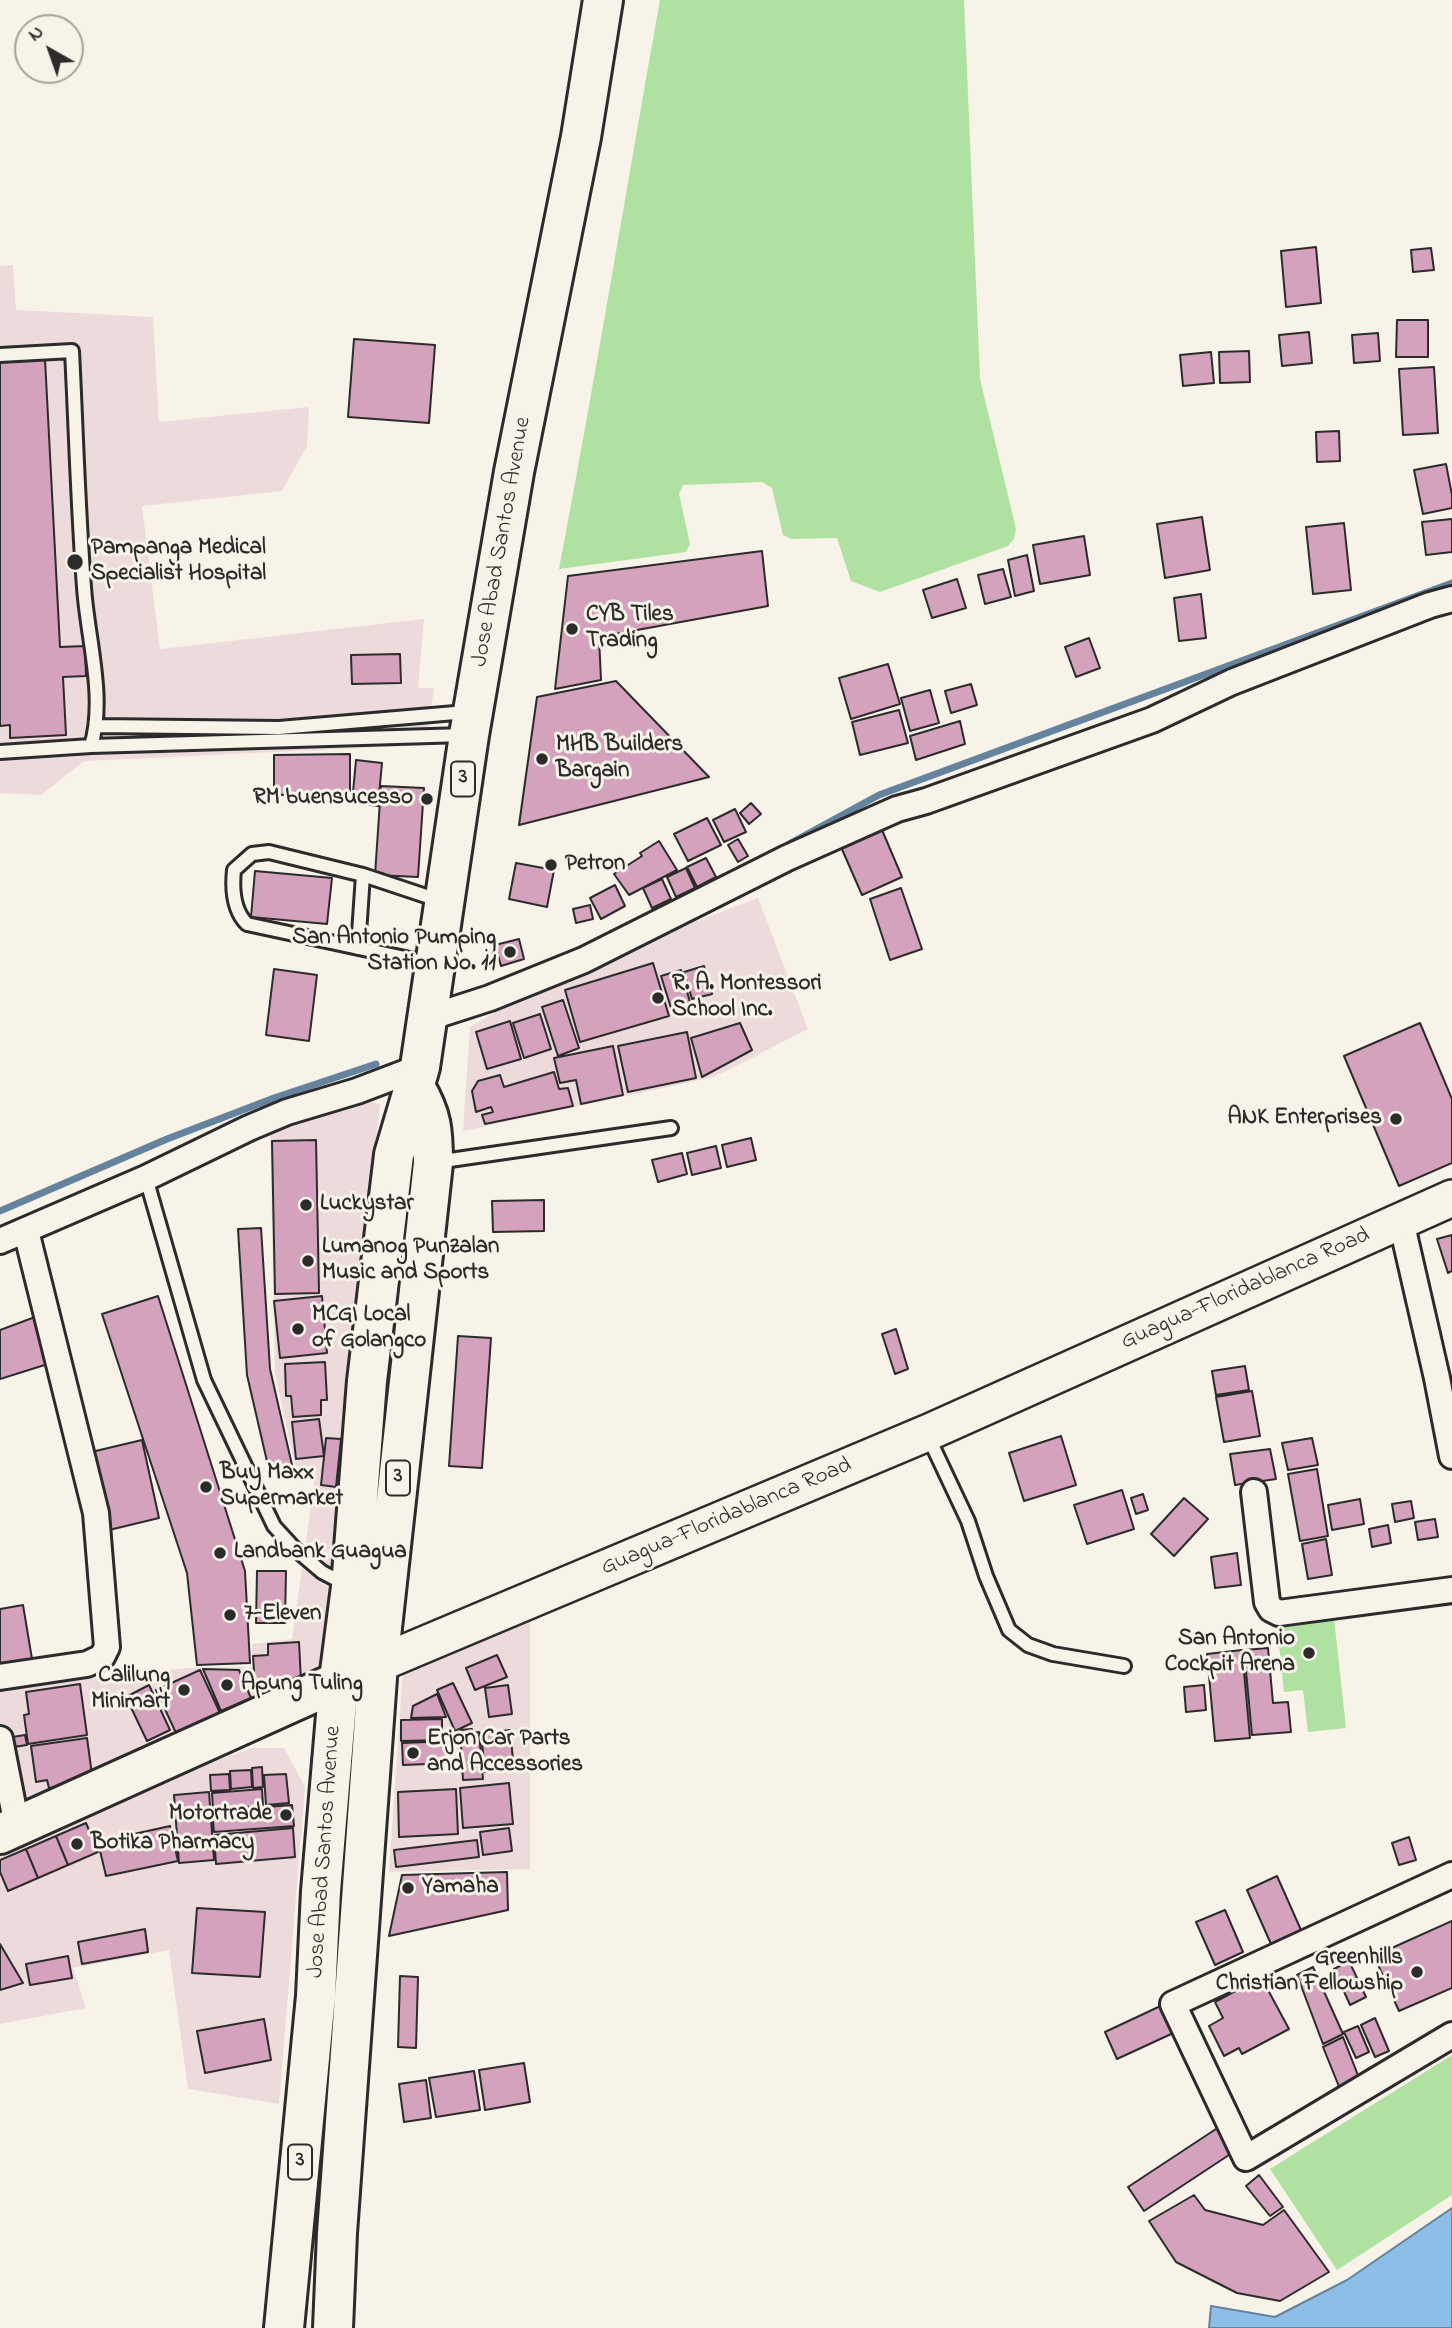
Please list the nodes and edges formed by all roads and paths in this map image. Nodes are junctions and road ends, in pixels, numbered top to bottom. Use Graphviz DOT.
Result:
graph roads {
  1 [pos="603,0"];
  2 [pos="0,355"];
  3 [pos="1452,599"];
  4 [pos="472,723"];
  5 [pos="97,726"];
  6 [pos="91,746"];
  7 [pos="0,752"];
  8 [pos="362,875"];
  9 [pos="445,902"];
  10 [pos="358,948"];
  11 [pos="435,965"];
  12 [pos="428,1017"];
  13 [pos="418,1077"];
  14 [pos="671,1128"];
  15 [pos="433,1163"];
  16 [pos="146,1178"];
  17 [pos="1452,1198"];
  18 [pos="1401,1221"];
  19 [pos="26,1231"];
  20 [pos="0,1241"];
  21 [pos="927,1433"];
  22 [pos="1452,1456"];
  23 [pos="1254,1492"];
  24 [pos="351,1587"];
  25 [pos="1452,1590"];
  26 [pos="378,1664"];
  27 [pos="1124,1666"];
  28 [pos="0,1677"];
  29 [pos="340,1681"];
  30 [pos="0,1739"];
  31 [pos="8,1830"];
  32 [pos="1452,1875"];
  33 [pos="1452,2035"];
  34 [pos="284,2328"];
  35 [pos="333,2328"];
  1 -- 4 [label="main road, Jose Abad Santos Avenue / 3"];
  2 -- 5 [label="lane"];
  3 -- 12 [label="street"];
  4 -- 5 [label="lane"];
  4 -- 6 [label="lane"];
  4 -- 9 [label="main road, Jose Abad Santos Avenue / 3"];
  5 -- 6 [label="lane"];
  6 -- 7 [label="lane"];
  8 -- 9 [label="lane"];
  8 -- 10 [label="lane"];
  8 -- 10 [label="lane"];
  9 -- 11 [label="main road, Jose Abad Santos Avenue / 3"];
  10 -- 11 [label="lane"];
  11 -- 12 [label="main road, Jose Abad Santos Avenue / 3"];
  12 -- 13 [label="main road, Jose Abad Santos Avenue / 3"];
  13 -- 15 [label="main road, Jose Abad Santos Avenue / 3"];
  13 -- 16 [label="street"];
  13 -- 24 [label="main road, Jose Abad Santos Avenue / 3"];
  14 -- 15 [label="lane"];
  15 -- 26 [label="main road, Jose Abad Santos Avenue / 3"];
  16 -- 19 [label="street"];
  16 -- 24 [label="lane"];
  17 -- 18 [label="main road, Guagua-Floridablanca Road"];
  18 -- 21 [label="main road, Guagua-Floridablanca Road"];
  18 -- 22 [label="street"];
  19 -- 20 [label="street"];
  19 -- 28 [label="street"];
  21 -- 26 [label="main road, Guagua-Floridablanca Road"];
  21 -- 27 [label="lane"];
  23 -- 25 [label="street"];
  24 -- 29 [label="main road, Jose Abad Santos Avenue / 3"];
  26 -- 29 [label="main road, Guagua-Floridablanca Road"];
  26 -- 35 [label="main road, Jose Abad Santos Avenue / 3"];
  29 -- 31 [label="main road, Guagua-Floridablanca Road"];
  29 -- 34 [label="main road, Jose Abad Santos Avenue / 3"];
  30 -- 31 [label="street"];
  32 -- 33 [label="street"];
}
